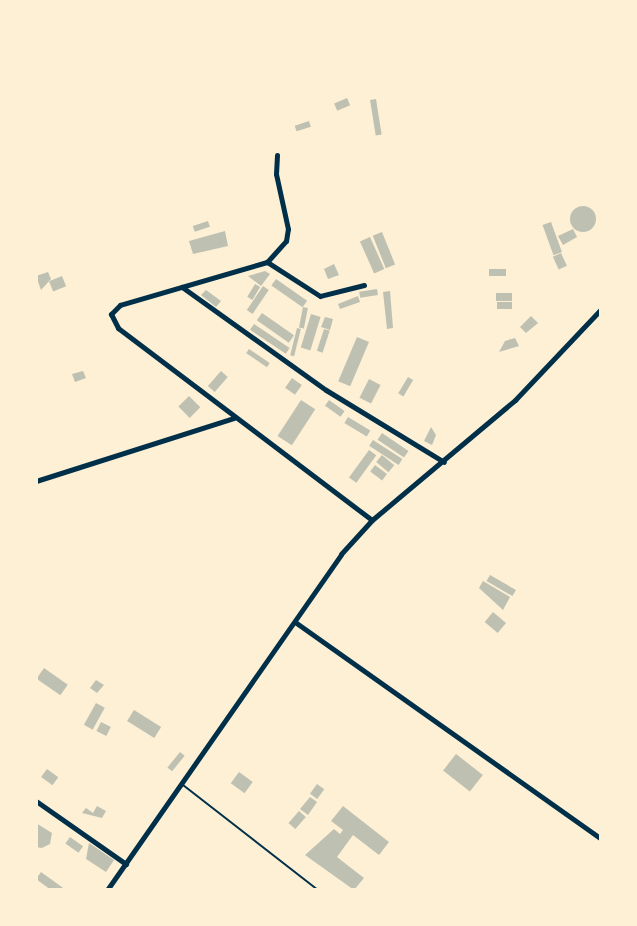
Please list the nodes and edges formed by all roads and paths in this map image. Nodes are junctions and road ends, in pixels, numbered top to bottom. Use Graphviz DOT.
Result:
graph roads {
  1 [pos="277,155"];
  2 [pos="267,262"];
  3 [pos="364,285"];
  4 [pos="182,286"];
  5 [pos="601,309"];
  6 [pos="234,418"];
  7 [pos="444,462"];
  8 [pos="36,481"];
  9 [pos="372,520"];
  10 [pos="295,622"];
  11 [pos="183,785"];
  12 [pos="36,801"];
  13 [pos="601,839"];
  14 [pos="126,864"];
  15 [pos="107,890"];
  16 [pos="318,890"];
  1 -- 2 [label="street"];
  2 -- 3 [label="street"];
  2 -- 4 [label="street"];
  4 -- 6 [label="street"];
  4 -- 7 [label="street"];
  5 -- 7 [label="street"];
  6 -- 8 [label="street"];
  6 -- 9 [label="street"];
  7 -- 9 [label="street"];
  9 -- 10 [label="street"];
  10 -- 11 [label="street"];
  10 -- 13 [label="street"];
  11 -- 14 [label="street"];
  11 -- 16 [label="lane"];
  12 -- 14 [label="street"];
  14 -- 15 [label="street"];
}
